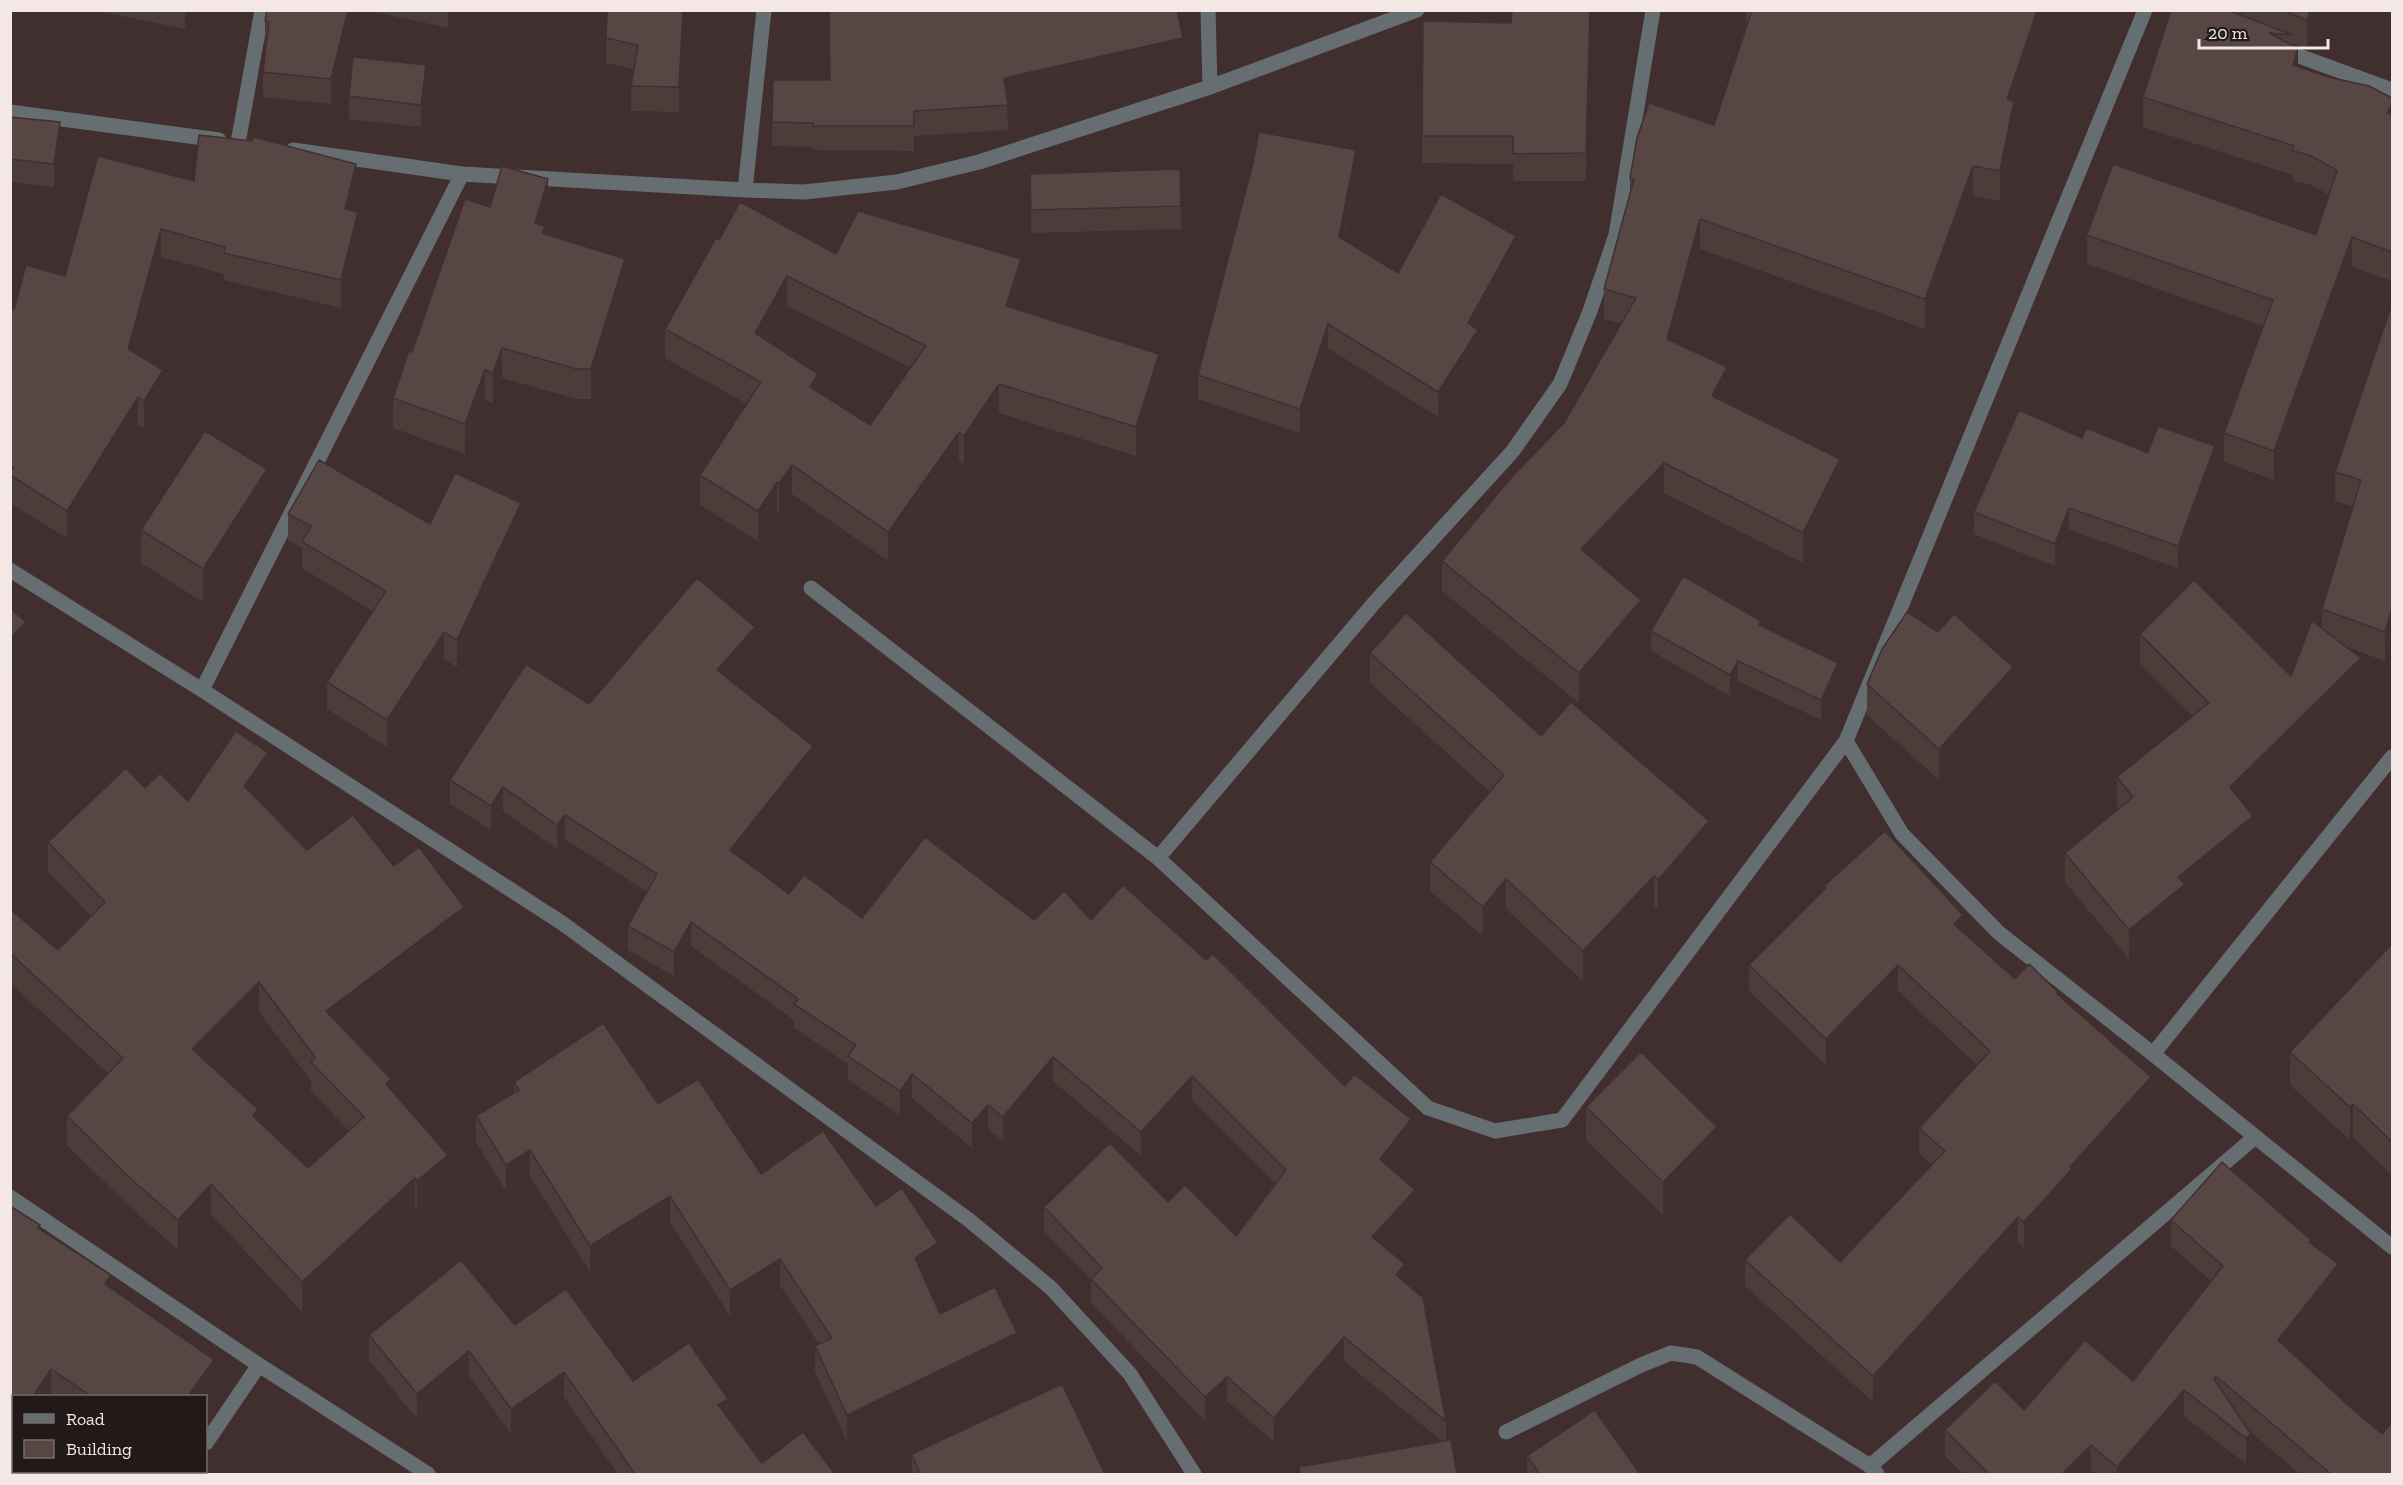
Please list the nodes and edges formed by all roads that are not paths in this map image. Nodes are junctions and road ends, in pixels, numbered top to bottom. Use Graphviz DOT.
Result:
graph roads {
  1 [pos="262,10"];
  2 [pos="764,10"];
  3 [pos="1209,10"];
  4 [pos="1417,10"];
  5 [pos="1653,10"];
  6 [pos="2145,10"];
  7 [pos="2271,46"];
  8 [pos="1210,87"];
  9 [pos="2392,90"];
  10 [pos="10,112"];
  11 [pos="274,148"];
  12 [pos="462,174"];
  13 [pos="745,190"];
  14 [pos="10,570"];
  15 [pos="811,588"];
  16 [pos="202,690"];
  17 [pos="1846,741"];
  18 [pos="2392,757"];
  19 [pos="1158,858"];
  20 [pos="2153,1054"];
  21 [pos="2255,1137"];
  22 [pos="10,1197"];
  23 [pos="2392,1247"];
  24 [pos="259,1365"];
  25 [pos="1506,1432"];
  26 [pos="207,1442"];
  27 [pos="1874,1470"];
  28 [pos="428,1474"];
  29 [pos="1194,1474"];
  1 -- 10 [label="street"];
  2 -- 13 [label="street"];
  3 -- 8 [label="street"];
  4 -- 8 [label="street"];
  5 -- 19 [label="street"];
  6 -- 17 [label="street"];
  7 -- 9 [label="street"];
  8 -- 13 [label="street"];
  11 -- 12 [label="street"];
  12 -- 13 [label="street"];
  12 -- 16 [label="street"];
  14 -- 16 [label="street"];
  15 -- 19 [label="street"];
  16 -- 29 [label="street"];
  17 -- 19 [label="street"];
  17 -- 20 [label="street"];
  18 -- 20 [label="street"];
  20 -- 21 [label="street"];
  21 -- 23 [label="street"];
  21 -- 27 [label="street"];
  22 -- 24 [label="street"];
  24 -- 26 [label="street"];
  24 -- 28 [label="street"];
  25 -- 27 [label="street"];
}
